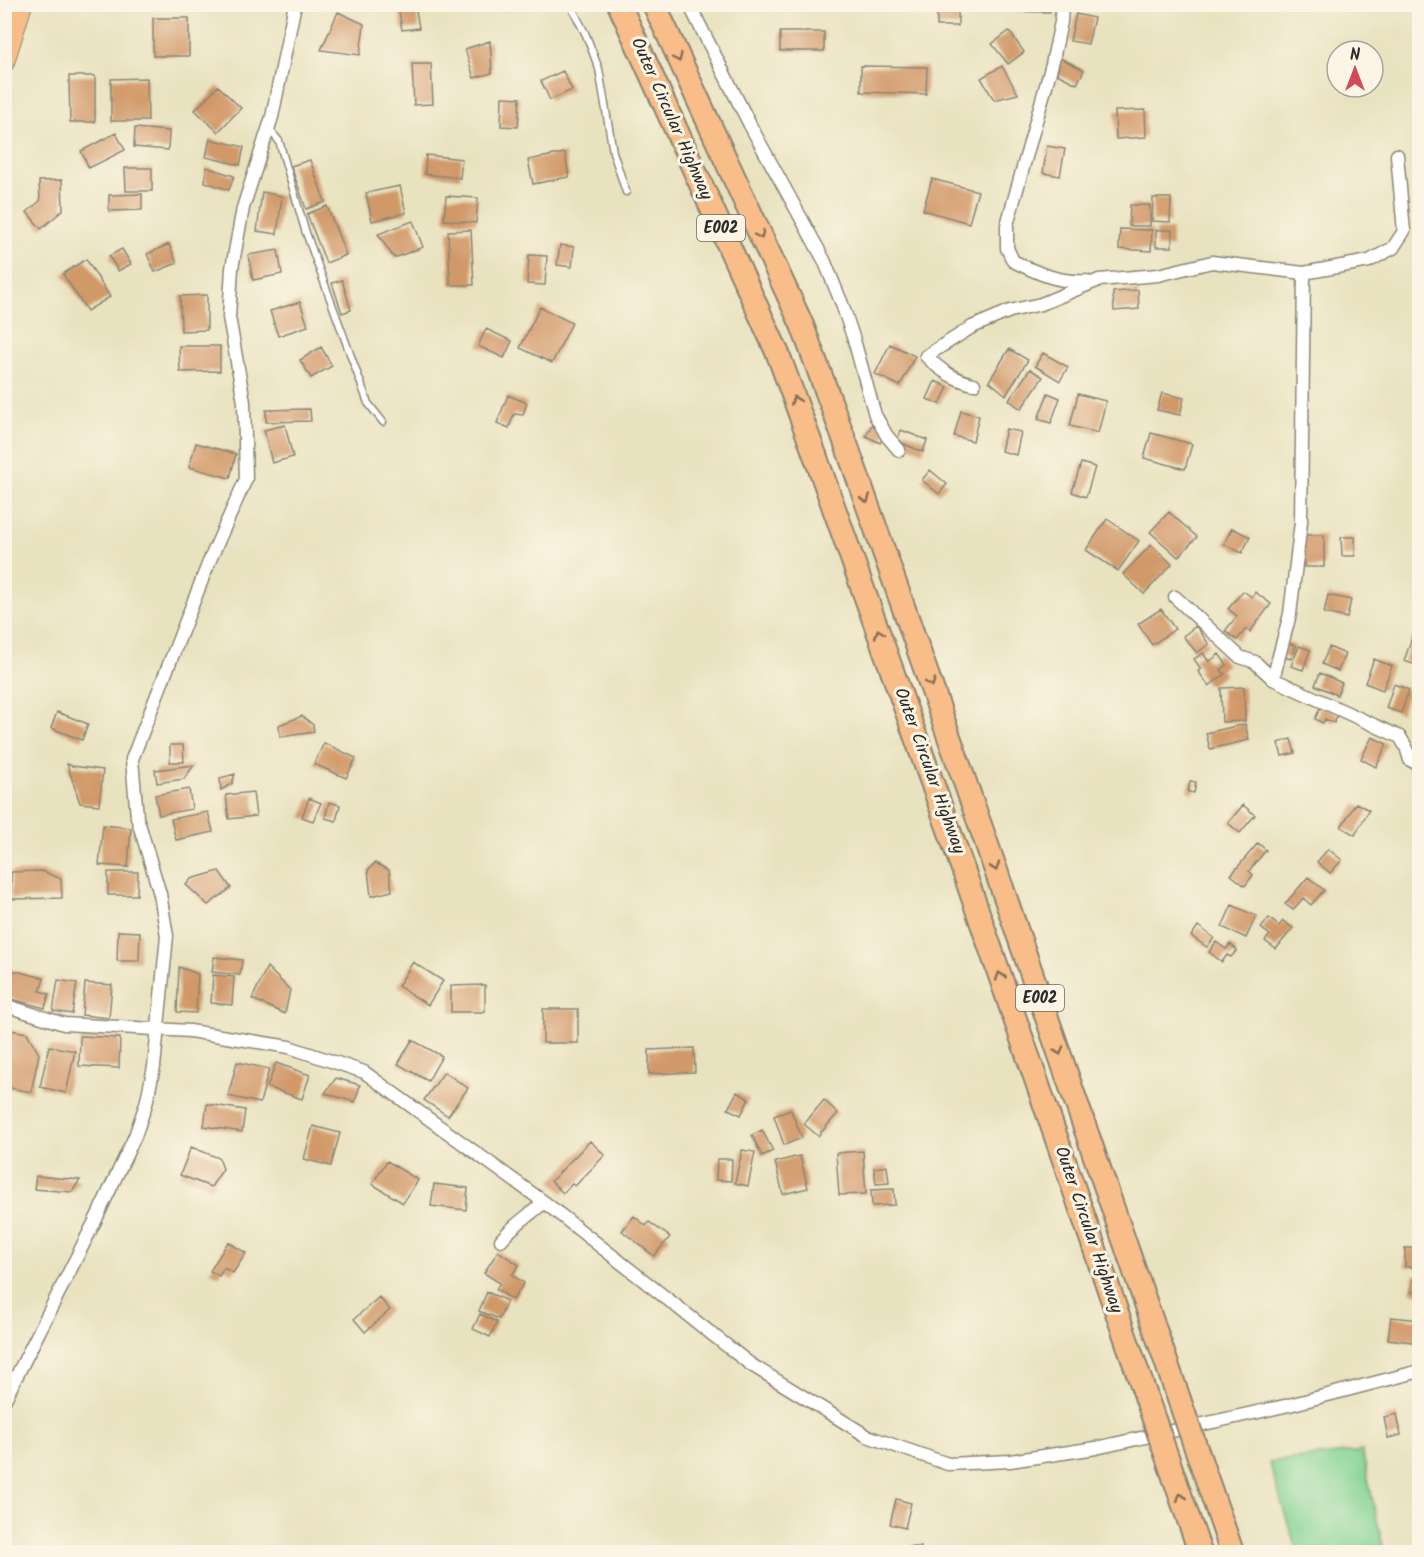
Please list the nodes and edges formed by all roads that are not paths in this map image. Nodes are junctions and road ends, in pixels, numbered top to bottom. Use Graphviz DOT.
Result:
graph roads {
  1 [pos="22,4"];
  2 [pos="296,4"];
  3 [pos="570,4"];
  4 [pos="619,4"];
  5 [pos="654,4"];
  6 [pos="689,4"];
  7 [pos="1062,4"];
  8 [pos="4,62"];
  9 [pos="268,129"];
  10 [pos="1397,155"];
  11 [pos="626,192"];
  12 [pos="1304,273"];
  13 [pos="1099,280"];
  14 [pos="974,384"];
  15 [pos="383,422"];
  16 [pos="899,450"];
  17 [pos="1175,597"];
  18 [pos="1273,679"];
  19 [pos="1419,765"];
  20 [pos="4,1005"];
  21 [pos="158,1031"];
  22 [pos="544,1202"];
  23 [pos="501,1240"];
  24 [pos="1419,1371"];
  25 [pos="4,1401"];
  26 [pos="1200,1552"];
  27 [pos="1232,1552"];
  1 -- 8 [label="main road"];
  2 -- 9 [label="street"];
  3 -- 11 [label="lane"];
  26 -- 4 [label="highway, Outer Circular Highway / E002, one-way, bridge"];
  5 -- 27 [label="highway, Outer Circular Highway / E002, one-way, bridge"];
  6 -- 16 [label="street"];
  7 -- 13 [label="street"];
  9 -- 15 [label="lane"];
  9 -- 21 [label="street"];
  10 -- 12 [label="street"];
  12 -- 13 [label="street"];
  12 -- 18 [label="street"];
  13 -- 14 [label="street"];
  17 -- 18 [label="street"];
  18 -- 19 [label="street"];
  20 -- 21 [label="street"];
  21 -- 22 [label="street"];
  21 -- 25 [label="street"];
  22 -- 23 [label="street"];
  22 -- 24 [label="street"];
}
